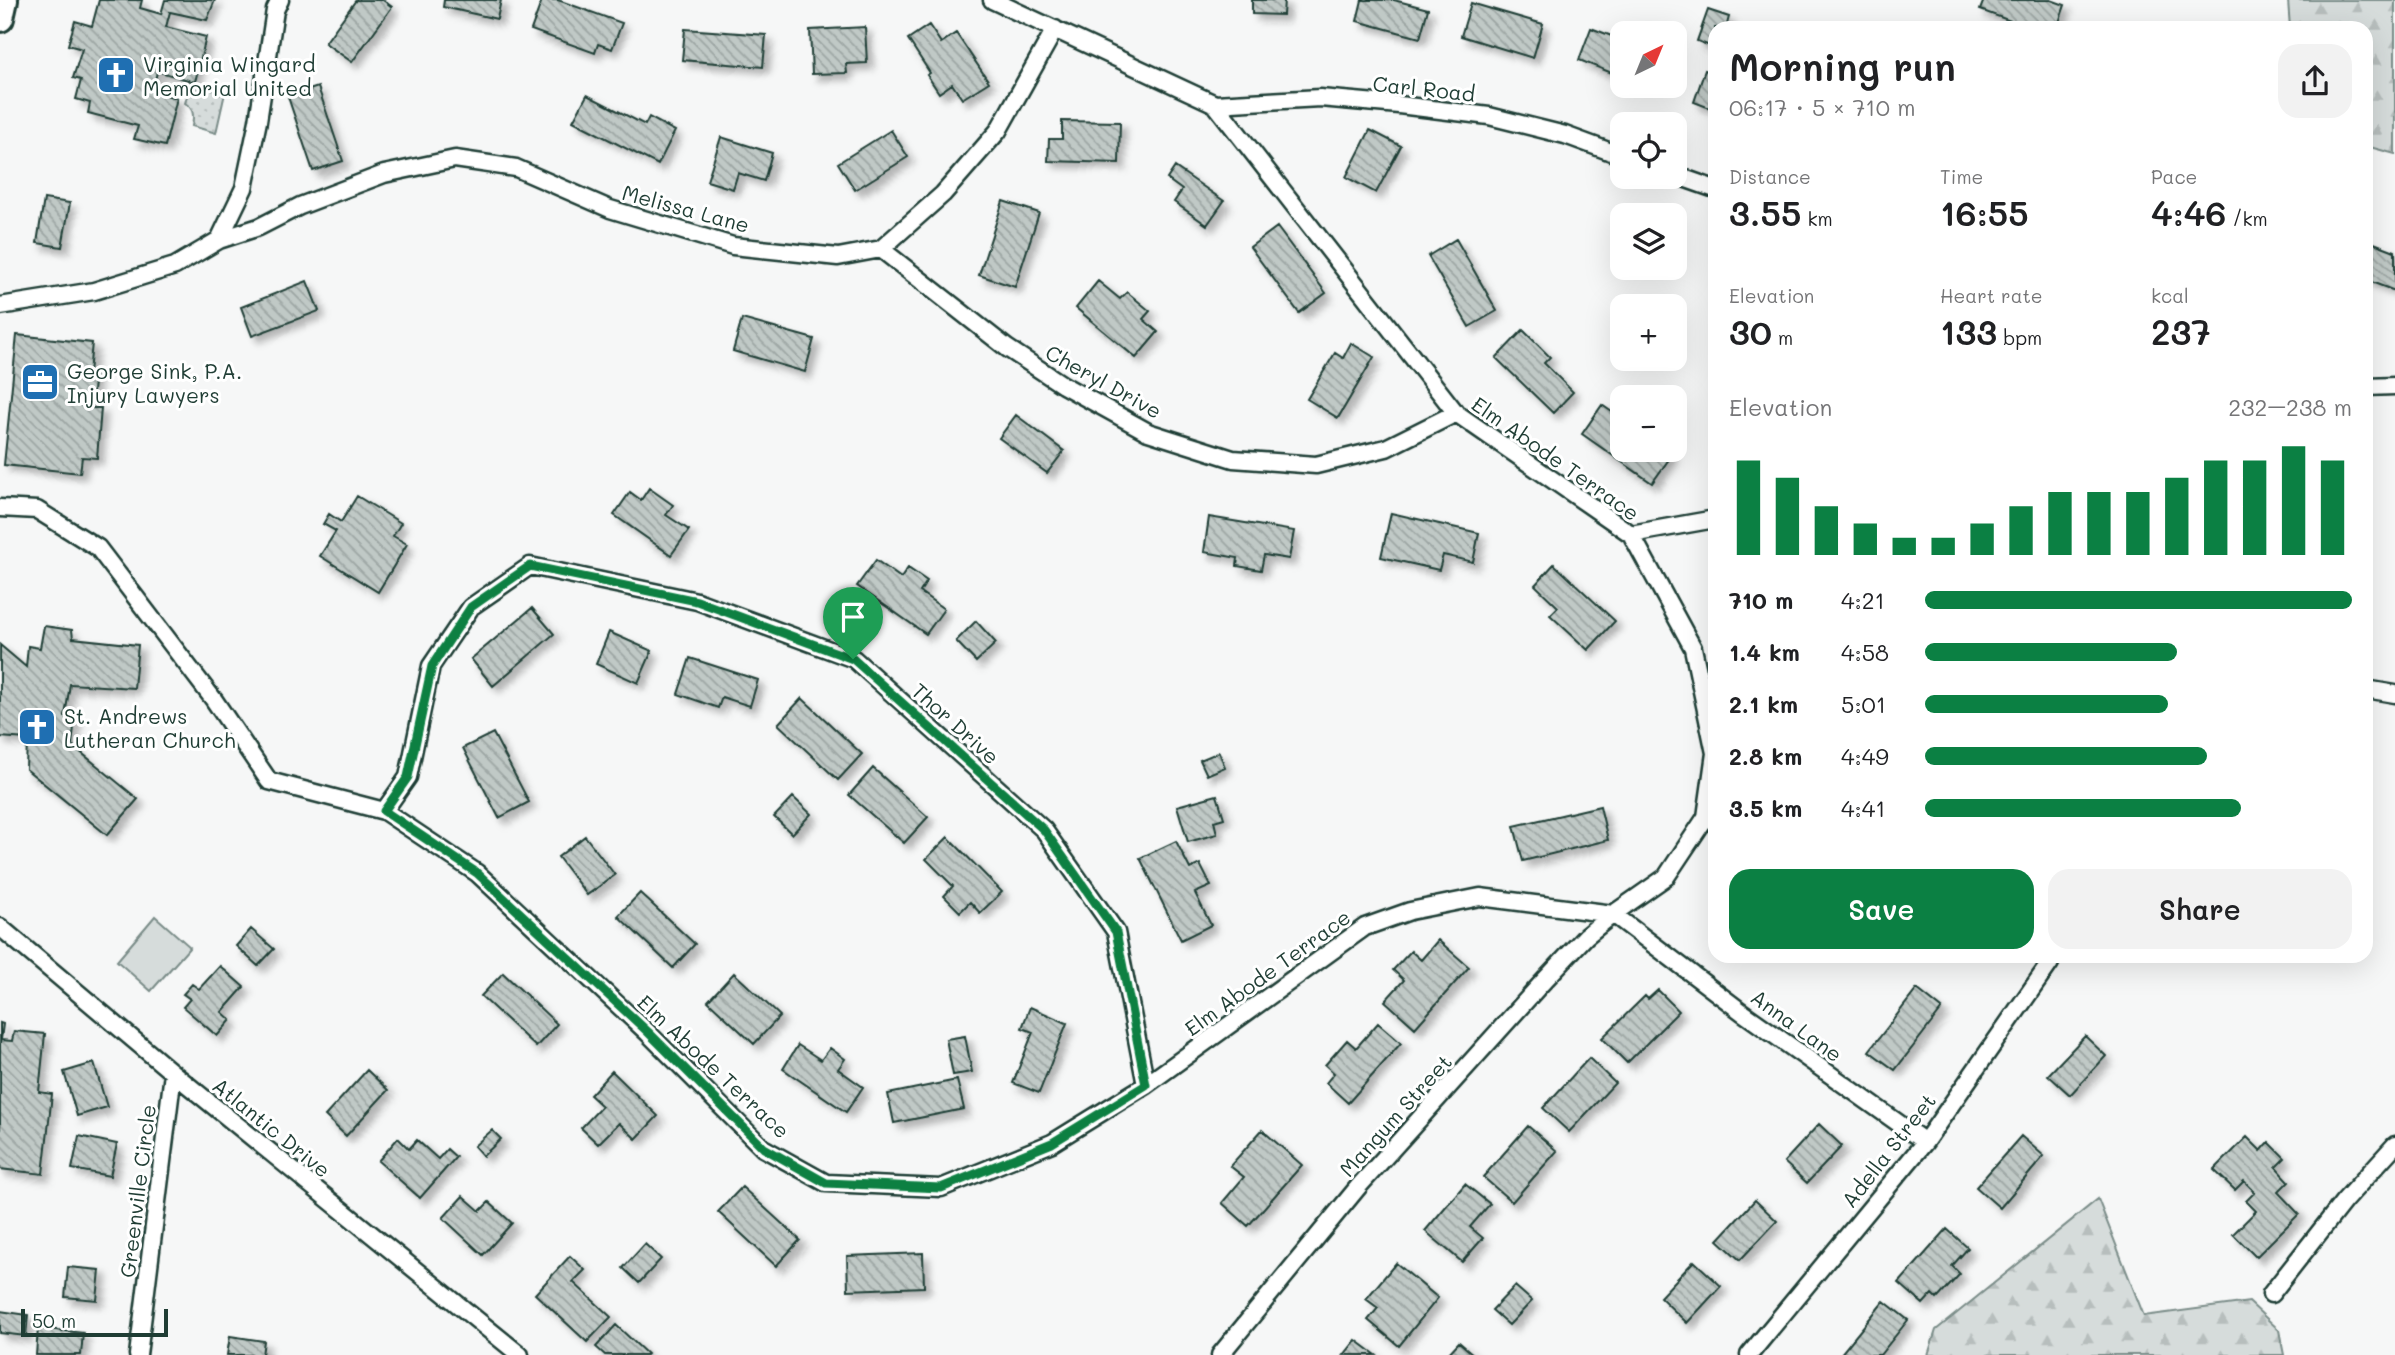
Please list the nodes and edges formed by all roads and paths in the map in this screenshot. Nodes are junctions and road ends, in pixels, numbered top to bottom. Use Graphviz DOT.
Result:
graph roads {
  1 [pos="4,0"];
  2 [pos="280,0"];
  3 [pos="992,0"];
  4 [pos="0,18"];
  5 [pos="1055,29"];
  6 [pos="1216,104"];
  7 [pos="1610,152"];
  8 [pos="1687,178"];
  9 [pos="1708,186"];
  10 [pos="219,240"];
  11 [pos="881,249"];
  12 [pos="0,306"];
  13 [pos="2395,386"];
  14 [pos="2373,387"];
  15 [pos="1456,413"];
  16 [pos="0,508"];
  17 [pos="1708,520"];
  18 [pos="1631,534"];
  19 [pos="2373,690"];
  20 [pos="2395,694"];
  21 [pos="1708,722"];
  22 [pos="1708,801"];
  23 [pos="384,811"];
  24 [pos="1613,914"];
  25 [pos="0,927"];
  26 [pos="2050,963"];
  27 [pos="173,1073"];
  28 [pos="1146,1085"];
  29 [pos="1924,1142"];
  30 [pos="2395,1145"];
  31 [pos="2271,1294"];
  32 [pos="138,1355"];
  33 [pos="520,1355"];
  34 [pos="1220,1355"];
  35 [pos="1749,1355"];
  1 -- 4 [label="main road"];
  2 -- 10 [label="street"];
  3 -- 5 [label="street, Elm Abode Terrace"];
  5 -- 6 [label="street, Elm Abode Terrace"];
  5 -- 11 [label="street"];
  6 -- 7 [label="street, Carl Road"];
  6 -- 15 [label="street, Elm Abode Terrace"];
  8 -- 9 [label="street"];
  10 -- 11 [label="street, Melissa Lane"];
  10 -- 12 [label="street"];
  11 -- 15 [label="street, Cheryl Drive"];
  13 -- 14 [label="street"];
  15 -- 18 [label="street, Elm Abode Terrace"];
  16 -- 23 [label="street, Elm Abode Terrace"];
  17 -- 18 [label="street"];
  18 -- 21 [label="street, Elm Abode Terrace"];
  19 -- 20 [label="street"];
  22 -- 24 [label="street, Elm Abode Terrace"];
  23 -- 28 [label="street, Elm Abode Terrace"];
  23 -- 28 [label="street, Thor Drive"];
  24 -- 28 [label="street, Elm Abode Terrace"];
  24 -- 29 [label="street, Anna Lane"];
  24 -- 34 [label="street, Mangum Street"];
  25 -- 27 [label="street, Atlantic Drive"];
  26 -- 29 [label="street, Adella Street"];
  27 -- 32 [label="street, Greenville Circle"];
  27 -- 33 [label="street, Atlantic Drive"];
  29 -- 35 [label="street, Adella Street"];
  30 -- 31 [label="street"];
}
